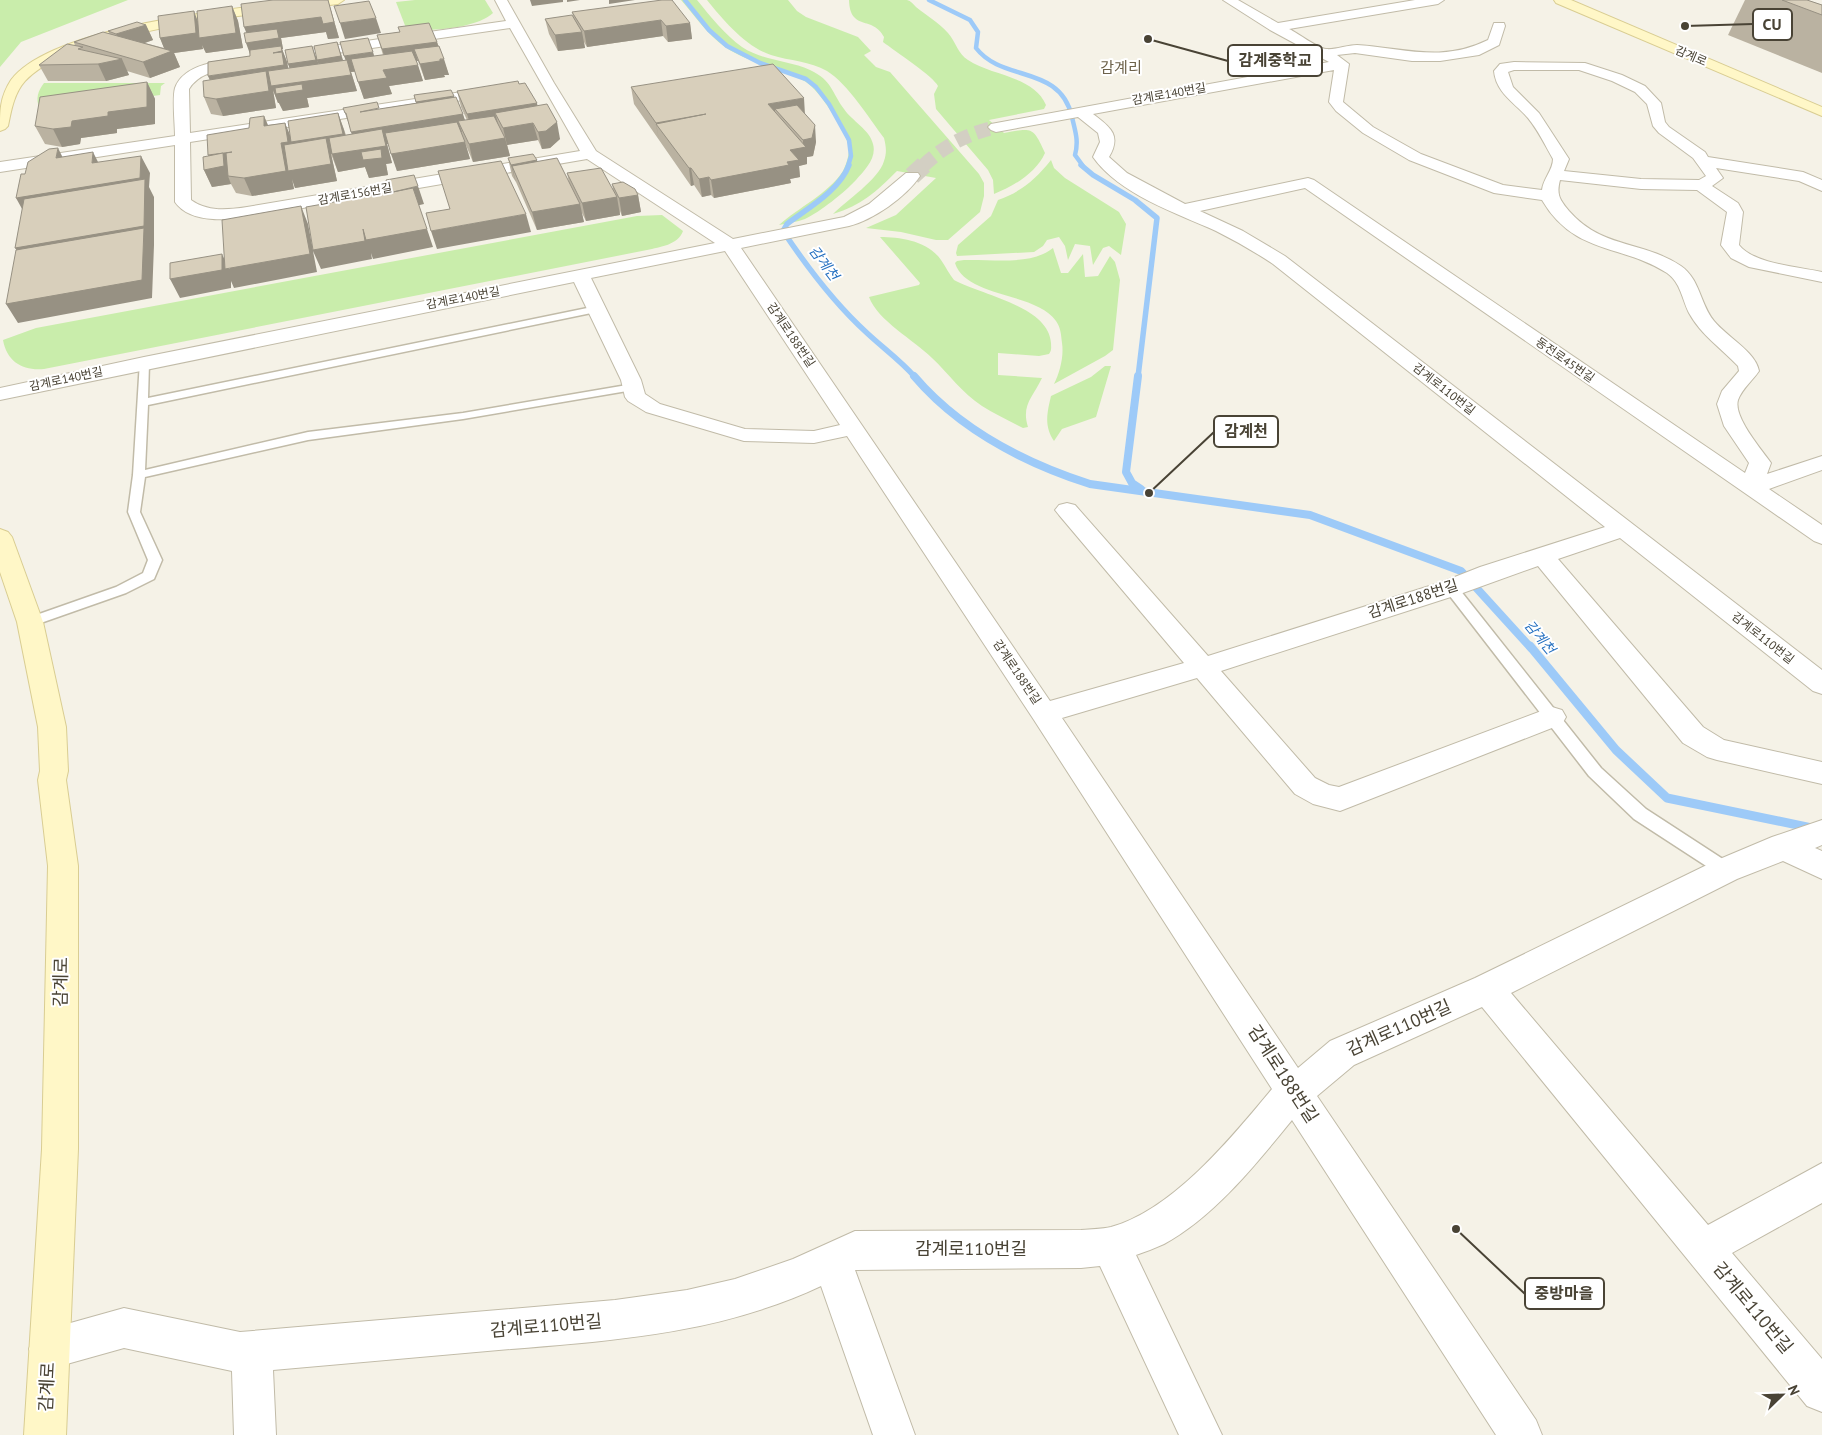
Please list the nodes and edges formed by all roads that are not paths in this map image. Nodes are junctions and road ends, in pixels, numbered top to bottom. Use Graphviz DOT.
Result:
graph roads {
  1 [pos="338,0"];
  2 [pos="501,0"];
  3 [pos="1229,0"];
  4 [pos="1438,0"];
  5 [pos="1560,0"];
  6 [pos="1414,1"];
  7 [pos="514,24"];
  8 [pos="1275,26"];
  9 [pos="1499,26"];
  10 [pos="1474,52"];
  11 [pos="1324,53"];
  12 [pos="288,56"];
  13 [pos="258,60"];
  14 [pos="1342,64"];
  15 [pos="1505,67"];
  16 [pos="546,83"];
  17 [pos="527,86"];
  18 [pos="507,89"];
  19 [pos="1089,109"];
  20 [pos="1822,112"];
  21 [pos="0,126"];
  22 [pos="996,127"];
  23 [pos="181,139"];
  24 [pos="590,154"];
  25 [pos="1703,161"];
  26 [pos="0,167"];
  27 [pos="1554,175"];
  28 [pos="912,176"];
  29 [pos="1702,186"];
  30 [pos="1822,186"];
  31 [pos="1549,196"];
  32 [pos="1182,210"];
  33 [pos="730,245"];
  34 [pos="580,275"];
  35 [pos="1822,277"];
  36 [pos="597,309"];
  37 [pos="144,362"];
  38 [pos="633,387"];
  39 [pos="0,394"];
  40 [pos="142,403"];
  41 [pos="853,428"];
  42 [pos="1822,463"];
  43 [pos="139,475"];
  44 [pos="1751,487"];
  45 [pos="1067,510"];
  46 [pos="1623,529"];
  47 [pos="1822,536"];
  48 [pos="0,537"];
  49 [pos="1542,555"];
  50 [pos="1453,587"];
  51 [pos="30,622"];
  52 [pos="1202,667"];
  53 [pos="1822,684"];
  54 [pos="1044,713"];
  55 [pos="1552,717"];
  56 [pos="1822,773"];
  57 [pos="1822,832"];
  58 [pos="1783,846"];
  59 [pos="1822,866"];
  60 [pos="1726,870"];
  61 [pos="1487,989"];
  62 [pos="1295,1093"];
  63 [pos="1822,1182"];
  64 [pos="1111,1246"];
  65 [pos="1704,1248"];
  66 [pos="832,1260"];
  67 [pos="49,1349"];
  68 [pos="252,1350"];
  69 [pos="1822,1391"];
  70 [pos="45,1435"];
  71 [pos="255,1435"];
  72 [pos="894,1435"];
  73 [pos="1201,1435"];
  74 [pos="1521,1435"];
  1 -- 21 [label="main road"];
  2 -- 7 [label="street, 감계로188번길"];
  3 -- 8 [label="street"];
  4 -- 6 [label="street"];
  5 -- 20 [label="main road, 감계로"];
  6 -- 8 [label="street"];
  7 -- 12 [label="street"];
  7 -- 16 [label="street, 감계로188번길"];
  8 -- 11 [label="street"];
  9 -- 10 [label="street"];
  10 -- 11 [label="street"];
  10 -- 15 [label="street"];
  11 -- 14 [label="street"];
  13 -- 23 [label="street, 감계로156번길"];
  14 -- 19 [label="street, 감계로140번길"];
  14 -- 31 [label="street"];
  15 -- 25 [label="street"];
  15 -- 27 [label="street"];
  16 -- 17 [label="street"];
  16 -- 24 [label="street, 감계로188번길"];
  18 -- 23 [label="street"];
  19 -- 22 [label="street, 감계로140번길"];
  19 -- 32 [label="street, 감계로110번길"];
  23 -- 24 [label="street, 감계로156번길"];
  23 -- 26 [label="street"];
  24 -- 33 [label="street, 감계로188번길"];
  25 -- 29 [label="street"];
  25 -- 30 [label="street"];
  27 -- 29 [label="street"];
  27 -- 31 [label="street"];
  28 -- 33 [label="street, 감계로140번길"];
  29 -- 35 [label="street"];
  31 -- 44 [label="street"];
  32 -- 44 [label="street, 동전로45번길"];
  32 -- 46 [label="street, 감계로110번길"];
  33 -- 34 [label="street, 감계로140번길"];
  33 -- 41 [label="street, 감계로188번길"];
  34 -- 36 [label="street"];
  34 -- 37 [label="street, 감계로140번길"];
  36 -- 38 [label="street"];
  36 -- 40 [label="lane"];
  37 -- 39 [label="street, 감계로140번길"];
  37 -- 40 [label="lane"];
  38 -- 41 [label="street"];
  38 -- 43 [label="lane"];
  40 -- 43 [label="lane"];
  41 -- 54 [label="street, 감계로188번길"];
  42 -- 44 [label="street"];
  43 -- 51 [label="lane"];
  44 -- 47 [label="street, 동전로45번길"];
  45 -- 52 [label="street"];
  46 -- 49 [label="street, 감계로188번길"];
  46 -- 53 [label="street, 감계로110번길"];
  48 -- 51 [label="main road, 감계로"];
  49 -- 50 [label="street, 감계로188번길"];
  49 -- 56 [label="street"];
  50 -- 52 [label="street, 감계로188번길"];
  50 -- 55 [label="lane"];
  51 -- 67 [label="main road, 감계로"];
  52 -- 54 [label="street, 감계로188번길"];
  52 -- 55 [label="street"];
  54 -- 62 [label="street, 감계로188번길"];
  55 -- 60 [label="lane"];
  57 -- 58 [label="street, 감계로110번길"];
  58 -- 59 [label="street"];
  58 -- 60 [label="street, 감계로110번길"];
  60 -- 61 [label="street, 감계로110번길"];
  61 -- 62 [label="street, 감계로110번길"];
  61 -- 65 [label="street, 감계로110번길"];
  62 -- 64 [label="street, 감계로110번길"];
  62 -- 74 [label="street, 감계로188번길"];
  63 -- 65 [label="street, 감계로110번길"];
  64 -- 66 [label="street, 감계로110번길"];
  64 -- 73 [label="street"];
  65 -- 69 [label="street, 감계로110번길"];
  66 -- 68 [label="street, 감계로110번길"];
  66 -- 72 [label="street"];
  67 -- 68 [label="street, 감계로110번길"];
  67 -- 70 [label="main road, 감계로"];
  68 -- 71 [label="street"];
}
